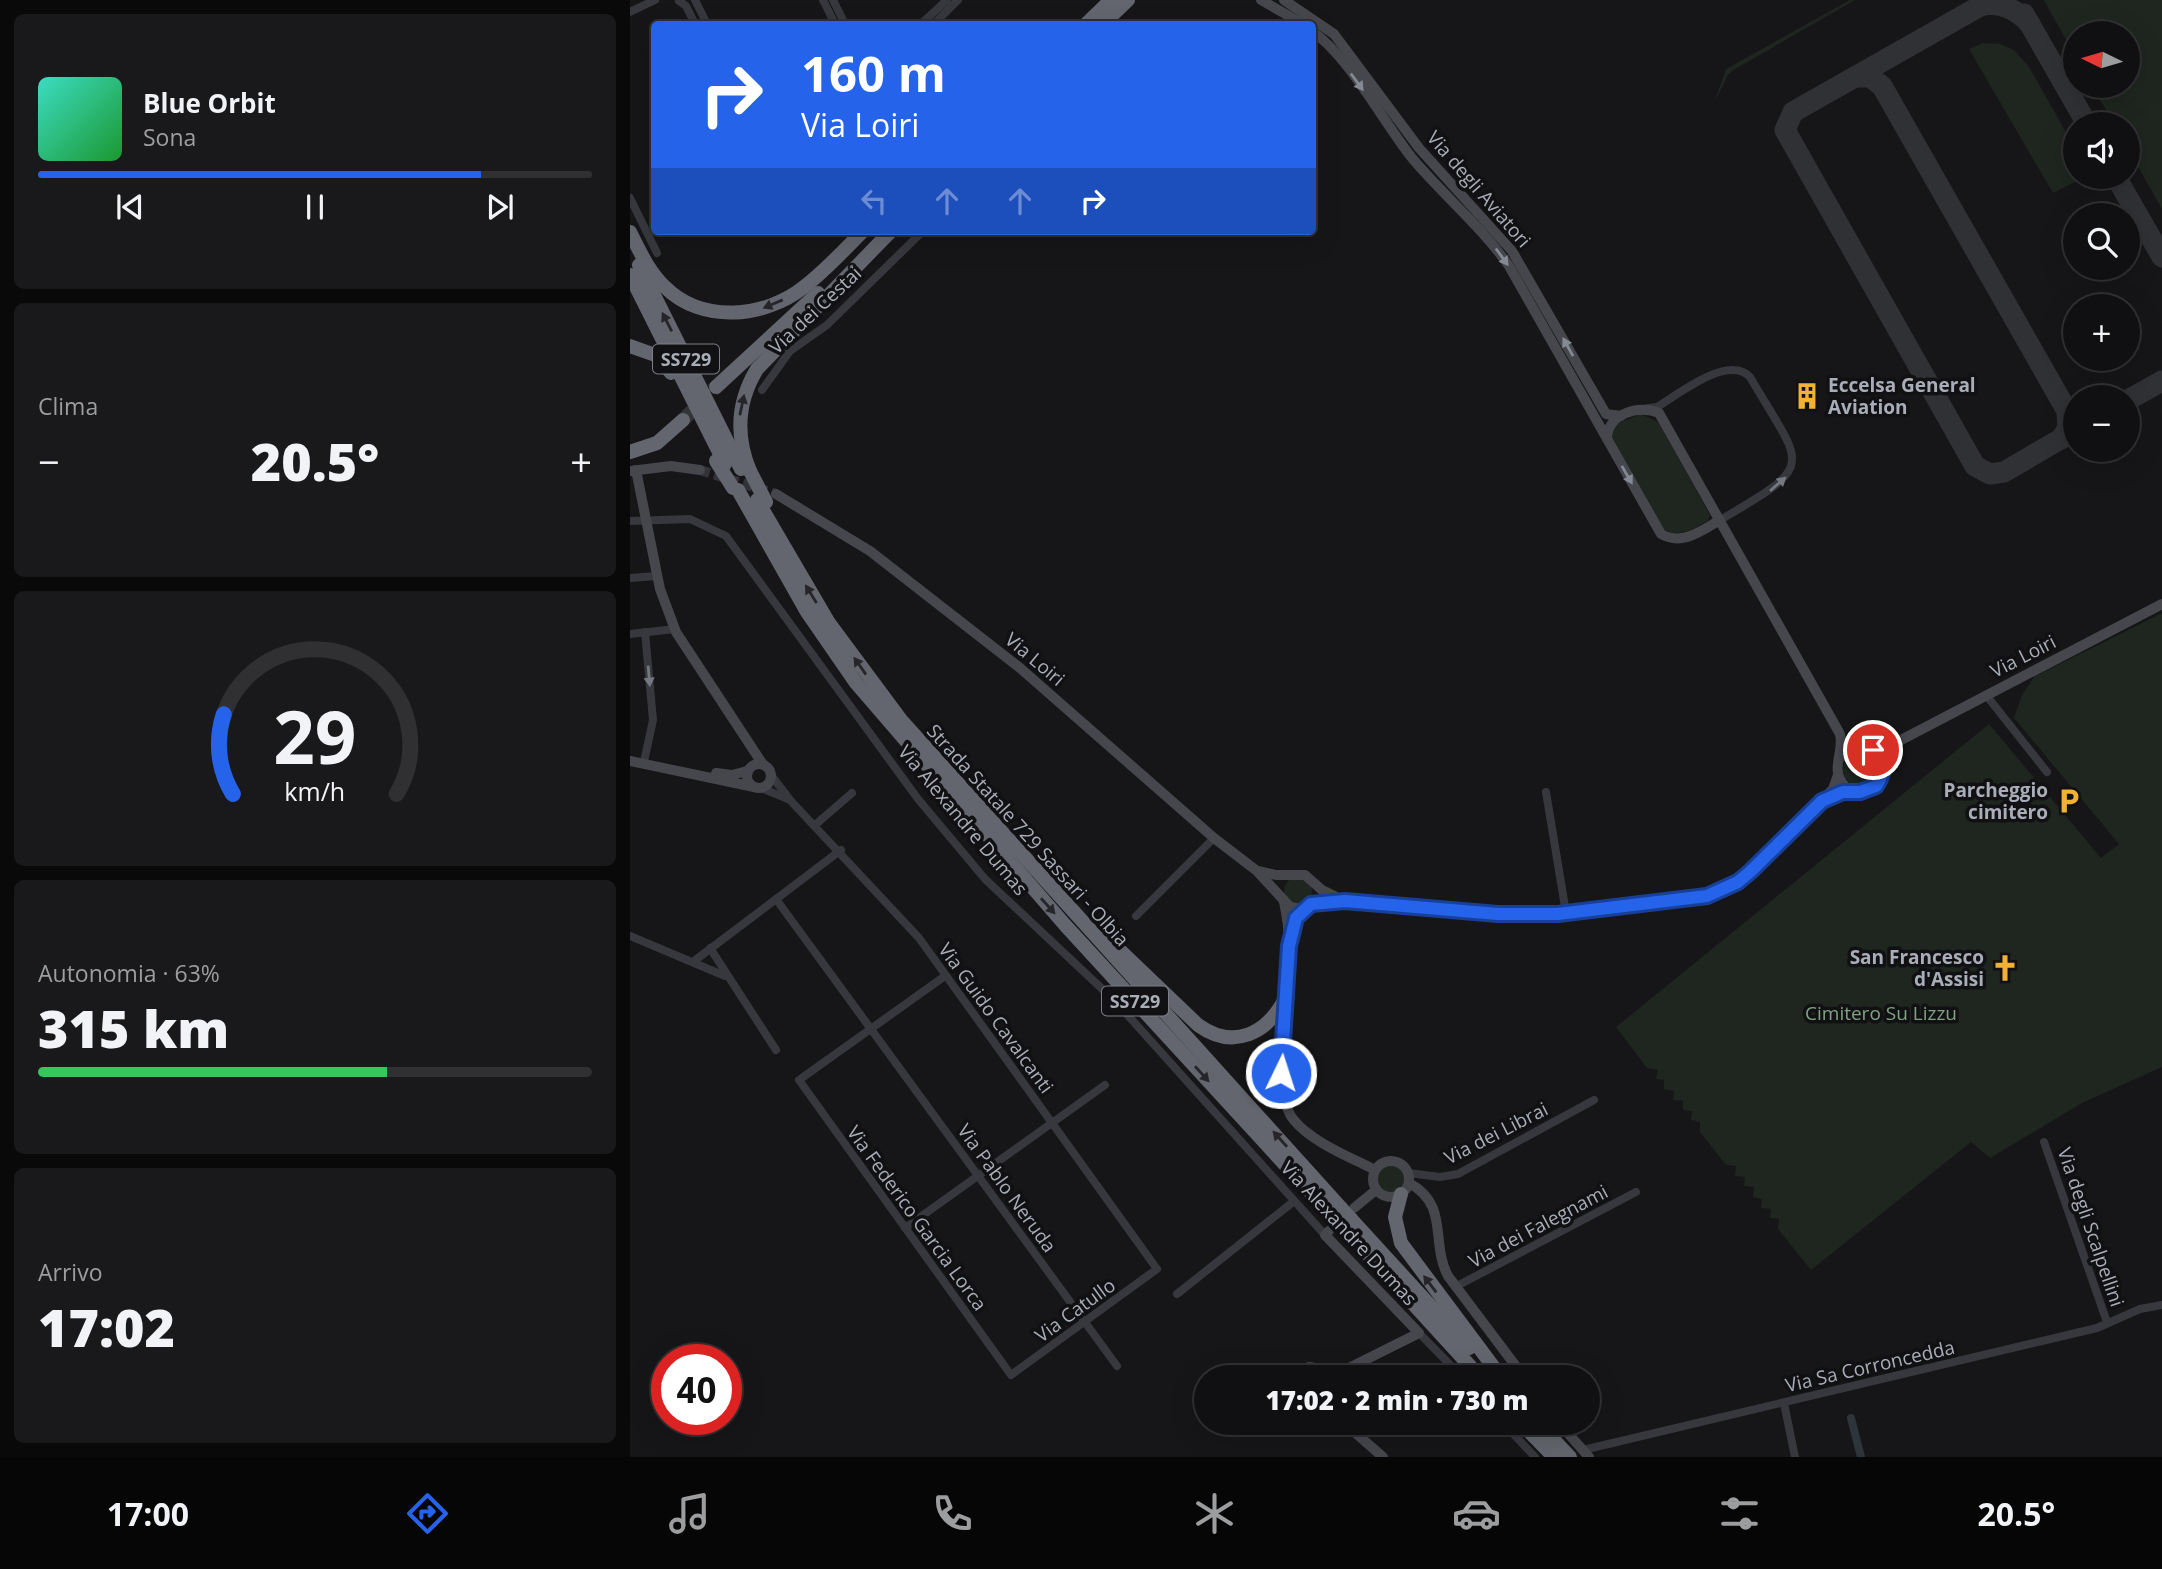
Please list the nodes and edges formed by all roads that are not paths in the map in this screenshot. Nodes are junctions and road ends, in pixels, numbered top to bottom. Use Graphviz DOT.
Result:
graph roads {
  1 [pos="655,0"];
  2 [pos="678,0"];
  3 [pos="687,0"];
  4 [pos="695,0"];
  5 [pos="823,0"];
  6 [pos="833,0"];
  7 [pos="947,0"];
  8 [pos="958,0"];
  9 [pos="1111,0"];
  10 [pos="1128,0"];
  11 [pos="1261,0"];
  12 [pos="1284,0"];
  13 [pos="630,12"];
  14 [pos="694,21"];
  15 [pos="706,21"];
  16 [pos="834,21"];
  17 [pos="844,21"];
  18 [pos="924,21"];
  19 [pos="937,21"];
  20 [pos="1089,21"];
  21 [pos="1106,21"];
  22 [pos="1298,21"];
  23 [pos="1315,21"];
  24 [pos="1316,22"];
  25 [pos="1316,35"];
  26 [pos="630,198"];
  27 [pos="630,232"];
  28 [pos="859,235"];
  29 [pos="870,235"];
  30 [pos="881,235"];
  31 [pos="887,235"];
  32 [pos="919,235"];
  33 [pos="883,246"];
  34 [pos="630,248"];
  35 [pos="657,253"];
  36 [pos="894,257"];
  37 [pos="630,275"];
  38 [pos="778,328"];
  39 [pos="630,346"];
  40 [pos="716,387"];
  41 [pos="762,390"];
  42 [pos="1643,409"];
  43 [pos="1621,416"];
  44 [pos="682,420"];
  45 [pos="1606,439"];
  46 [pos="630,452"];
  47 [pos="720,462"];
  48 [pos="633,470"];
  49 [pos="700,470"];
  50 [pos="746,471"];
  51 [pos="766,499"];
  52 [pos="646,520"];
  53 [pos="1720,520"];
  54 [pos="630,521"];
  55 [pos="657,576"];
  56 [pos="630,578"];
  57 [pos="2162,604"];
  58 [pos="675,629"];
  59 [pos="645,632"];
  60 [pos="630,634"];
  61 [pos="1986,695"];
  62 [pos="1840,734"];
  63 [pos="746,737"];
  64 [pos="1901,740"];
  65 [pos="1856,746"];
  66 [pos="1873,750"];
  67 [pos="630,755"];
  68 [pos="645,757"];
  69 [pos="1840,758"];
  70 [pos="630,761"];
  71 [pos="1882,762"];
  72 [pos="762,763"];
  73 [pos="749,769"];
  74 [pos="2047,772"];
  75 [pos="771,775"];
  76 [pos="1838,775"];
  77 [pos="757,788"];
  78 [pos="1852,791"];
  79 [pos="1546,792"];
  80 [pos="852,793"];
  81 [pos="790,800"];
  82 [pos="1822,801"];
  83 [pos="815,825"];
  84 [pos="1213,838"];
  85 [pos="841,850"];
  86 [pos="1031,866"];
  87 [pos="1257,871"];
  88 [pos="1293,875"];
  89 [pos="1314,883"];
  90 [pos="776,899"];
  91 [pos="1283,900"];
  92 [pos="1345,901"];
  93 [pos="1308,906"];
  94 [pos="1566,913"];
  95 [pos="1136,916"];
  96 [pos="630,936"];
  97 [pos="1289,946"];
  98 [pos="710,948"];
  99 [pos="694,961"];
  100 [pos="725,976"];
  101 [pos="945,976"];
  102 [pos="1286,997"];
  103 [pos="872,1028"];
  104 [pos="776,1050"];
  105 [pos="1105,1085"];
  106 [pos="1594,1100"];
  107 [pos="1052,1123"];
  108 [pos="2044,1142"];
  109 [pos="1375,1170"];
  110 [pos="978,1175"];
  111 [pos="1406,1184"];
  112 [pos="1376,1190"];
  113 [pos="1636,1192"];
  114 [pos="1293,1202"];
  115 [pos="1340,1221"];
  116 [pos="905,1228"];
  117 [pos="1157,1269"];
  118 [pos="1455,1287"];
  119 [pos="1177,1294"];
  120 [pos="2162,1306"];
  121 [pos="1085,1322"];
  122 [pos="2107,1322"];
  123 [pos="1419,1334"];
  124 [pos="1358,1365"];
  125 [pos="1449,1365"];
  126 [pos="1469,1365"];
  127 [pos="1487,1365"];
  128 [pos="1490,1365"];
  129 [pos="1515,1365"];
  130 [pos="1117,1366"];
  131 [pos="1011,1375"];
  132 [pos="1784,1403"];
  133 [pos="1358,1435"];
  134 [pos="1514,1435"];
  135 [pos="1532,1435"];
  136 [pos="1554,1435"];
  137 [pos="1567,1435"];
  138 [pos="1581,1455"];
  139 [pos="1383,1457"];
  140 [pos="1535,1457"];
  141 [pos="1553,1457"];
  142 [pos="1795,1457"];
  1 -- 13 [label="street"];
  2 -- 3 [label="street"];
  2 -- 14 [label="street"];
  4 -- 15 [label="street"];
  5 -- 16 [label="street"];
  6 -- 17 [label="street"];
  7 -- 18 [label="street"];
  8 -- 19 [label="street"];
  9 -- 20 [label="highway"];
  10 -- 21 [label="highway"];
  11 -- 22 [label="street"];
  23 -- 12 [label="street, Via degli Aviatori, one-way"];
  43 -- 24 [label="street, Via degli Aviatori, one-way"];
  25 -- 45 [label="street, Via degli Aviatori, one-way"];
  26 -- 35 [label="street"];
  28 -- 27 [label="highway, one-way"];
  29 -- 38 [label="highway"];
  30 -- 38 [label="highway"];
  50 -- 31 [label="highway, one-way"];
  32 -- 36 [label="street, Via dei Cestai"];
  33 -- 36 [label="street"];
  50 -- 34 [label="highway, Strada Statale 729 Sassari - Olbia / SS729, one-way"];
  36 -- 41 [label="street, Via dei Cestai"];
  37 -- 47 [label="highway, SS729"];
  38 -- 40 [label="highway"];
  39 -- 47 [label="highway"];
  42 -- 43 [label="street"];
  42 -- 53 [label="street"];
  53 -- 42 [label="street, one-way"];
  43 -- 45 [label="street"];
  44 -- 46 [label="highway"];
  45 -- 53 [label="street, Via degli Aviatori, one-way"];
  47 -- 115 [label="highway, Strada Statale 729 Sassari - Olbia / SS729, one-way, bridge"];
  48 -- 49 [label="street"];
  48 -- 52 [label="street"];
  50 -- 51 [label="highway, Strada Statale 729 Sassari - Olbia / SS729"];
  51 -- 84 [label="street, Via Loiri"];
  86 -- 51 [label="highway, Strada Statale 729 Sassari - Olbia / SS729, one-way"];
  52 -- 54 [label="street, Via Alexandre Dumas"];
  52 -- 55 [label="street"];
  52 -- 114 [label="street, Via Alexandre Dumas"];
  53 -- 62 [label="street"];
  55 -- 56 [label="street"];
  55 -- 58 [label="street"];
  57 -- 61 [label="street, Via Loiri"];
  58 -- 59 [label="street"];
  58 -- 63 [label="street"];
  59 -- 60 [label="street"];
  59 -- 68 [label="street, one-way"];
  61 -- 64 [label="street, Via Loiri"];
  61 -- 74 [label="street"];
  62 -- 65 [label="street"];
  62 -- 69 [label="street"];
  63 -- 72 [label="street"];
  63 -- 73 [label="street"];
  64 -- 66 [label="street"];
  64 -- 71 [label="street"];
  65 -- 66 [label="street"];
  65 -- 69 [label="street"];
  66 -- 71 [label="street"];
  67 -- 68 [label="street"];
  68 -- 73 [label="street"];
  69 -- 76 [label="street"];
  70 -- 77 [label="street"];
  71 -- 78 [label="street"];
  72 -- 73 [label="street"];
  72 -- 75 [label="street"];
  73 -- 77 [label="street"];
  75 -- 77 [label="street"];
  75 -- 81 [label="street, Via Guido Cavalcanti"];
  76 -- 78 [label="street"];
  76 -- 82 [label="street"];
  77 -- 81 [label="street, Via Guido Cavalcanti"];
  78 -- 82 [label="street"];
  79 -- 94 [label="street"];
  80 -- 83 [label="street"];
  81 -- 83 [label="street, Via Guido Cavalcanti"];
  82 -- 94 [label="street"];
  83 -- 85 [label="street, Via Guido Cavalcanti"];
  84 -- 87 [label="street, Via Loiri"];
  84 -- 95 [label="street"];
  85 -- 90 [label="street"];
  85 -- 101 [label="street, Via Guido Cavalcanti"];
  86 -- 102 [label="highway"];
  115 -- 86 [label="highway, Strada Statale 729 Sassari - Olbia / SS729, one-way"];
  87 -- 88 [label="street"];
  87 -- 91 [label="street, Via Loiri"];
  88 -- 89 [label="street"];
  88 -- 91 [label="street"];
  89 -- 92 [label="street"];
  89 -- 93 [label="street"];
  90 -- 98 [label="street"];
  90 -- 103 [label="street, Via Pablo Neruda"];
  91 -- 93 [label="street"];
  91 -- 97 [label="street"];
  92 -- 93 [label="street"];
  92 -- 94 [label="street"];
  93 -- 97 [label="street"];
  96 -- 99 [label="street"];
  97 -- 102 [label="street"];
  98 -- 99 [label="street"];
  98 -- 100 [label="street"];
  99 -- 100 [label="street"];
  100 -- 104 [label="street"];
  101 -- 103 [label="street"];
  101 -- 107 [label="street, Via Guido Cavalcanti"];
  102 -- 109 [label="street"];
  103 -- 110 [label="street, Via Pablo Neruda"];
  103 -- 116 [label="street, Via Federico Garcia Lorca"];
  105 -- 107 [label="street"];
  106 -- 111 [label="street, Via dei Librai"];
  107 -- 110 [label="street"];
  107 -- 117 [label="street, Via Guido Cavalcanti"];
  108 -- 122 [label="street, Via degli Scalpellini"];
  109 -- 111 [label="street"];
  109 -- 112 [label="street"];
  110 -- 116 [label="street"];
  110 -- 121 [label="street, Via Pablo Neruda"];
  111 -- 112 [label="street"];
  111 -- 118 [label="street"];
  128 -- 111 [label="highway, one-way"];
  112 -- 115 [label="street"];
  113 -- 118 [label="street, Via dei Falegnami"];
  114 -- 115 [label="street, Via Alexandre Dumas"];
  114 -- 119 [label="street"];
  115 -- 123 [label="street, Via Alexandre Dumas"];
  115 -- 126 [label="highway, Strada Statale 729 Sassari - Olbia / SS729"];
  115 -- 127 [label="highway, Strada Statale 729 Sassari - Olbia / SS729"];
  116 -- 131 [label="street, Via Federico Garcia Lorca"];
  117 -- 121 [label="street, Via Catullo"];
  118 -- 129 [label="street"];
  120 -- 122 [label="street, Via Sa Corroncedda"];
  121 -- 130 [label="street, Via Pablo Neruda"];
  121 -- 131 [label="street, Via Catullo"];
  122 -- 132 [label="street, Via Sa Corroncedda"];
  123 -- 124 [label="street"];
  123 -- 125 [label="street, Via Alexandre Dumas"];
  132 -- 138 [label="street, Via Sa Corroncedda"];
  132 -- 142 [label="street"];
  133 -- 139 [label="street"];
  134 -- 140 [label="street"];
  135 -- 141 [label="highway"];
  136 -- 138 [label="highway"];
  137 -- 138 [label="street"];
}
